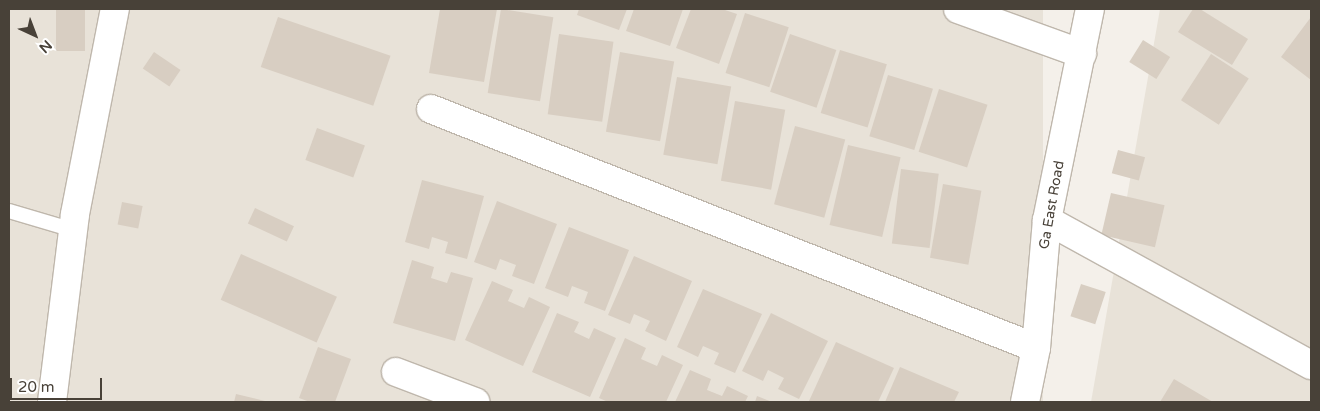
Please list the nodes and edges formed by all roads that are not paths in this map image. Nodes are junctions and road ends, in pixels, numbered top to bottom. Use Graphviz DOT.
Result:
graph roads {
  1 [pos="115,9"];
  2 [pos="958,9"];
  3 [pos="1090,9"];
  4 [pos="1082,54"];
  5 [pos="431,108"];
  6 [pos="9,211"];
  7 [pos="1047,220"];
  8 [pos="73,230"];
  9 [pos="1036,348"];
  10 [pos="1311,365"];
  11 [pos="396,372"];
  12 [pos="52,402"];
  13 [pos="475,402"];
  14 [pos="1025,402"];
  1 -- 8 [label="street"];
  2 -- 4 [label="street"];
  3 -- 4 [label="street, Ga East Road"];
  4 -- 7 [label="street, Ga East Road"];
  5 -- 9 [label="street"];
  6 -- 8 [label="lane"];
  7 -- 9 [label="street, Ga East Road"];
  7 -- 10 [label="street"];
  8 -- 12 [label="street"];
  9 -- 14 [label="street, Ga East Road"];
  11 -- 13 [label="street"];
}
